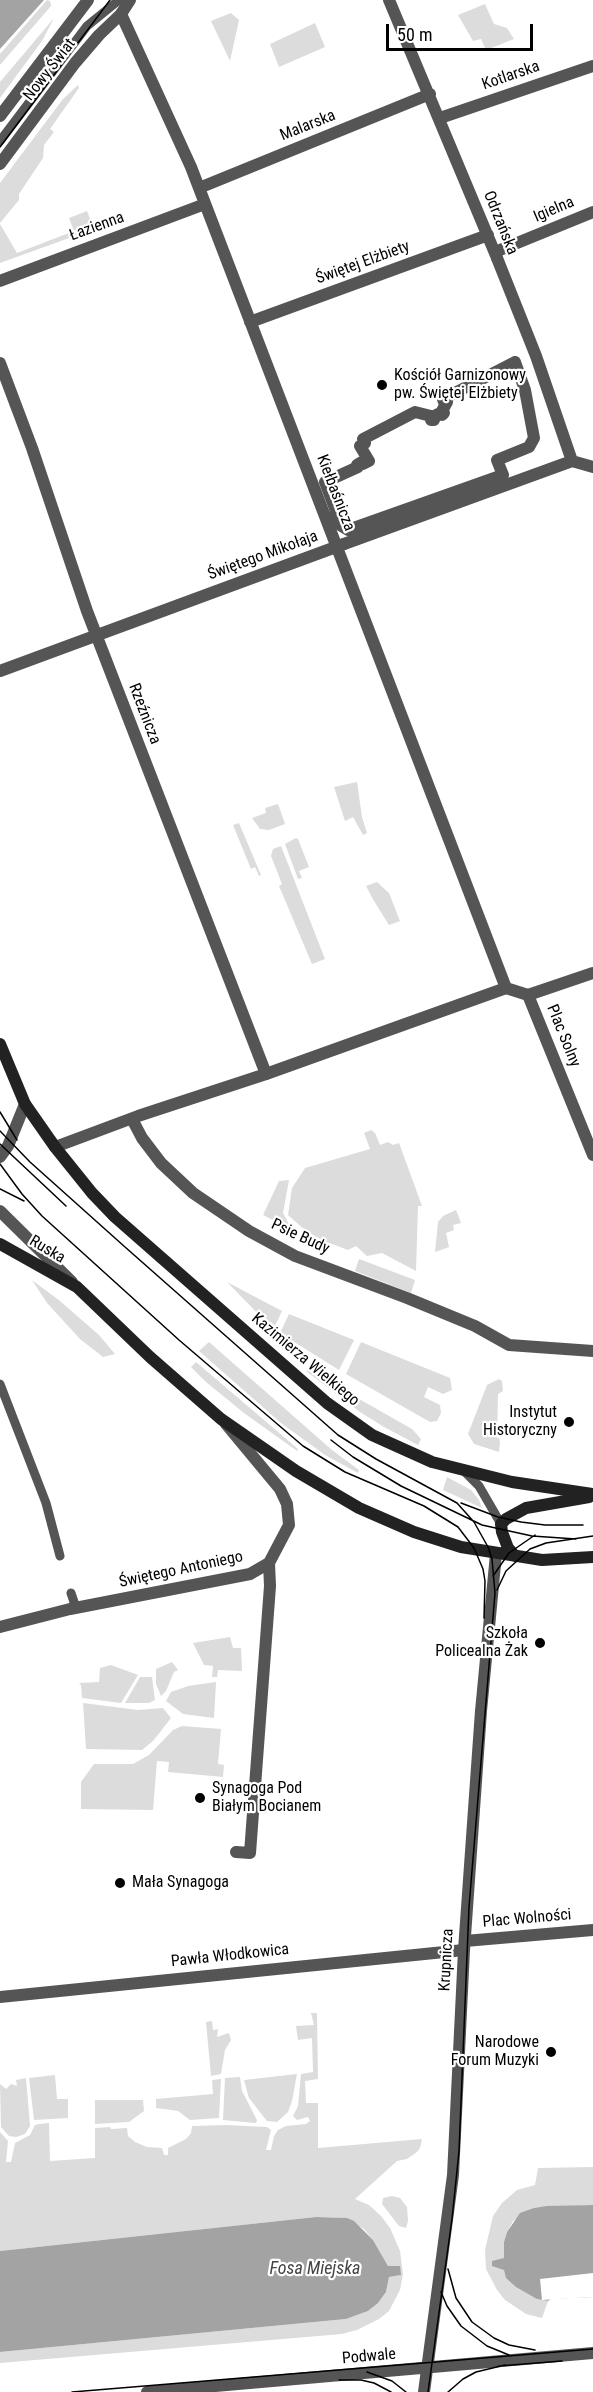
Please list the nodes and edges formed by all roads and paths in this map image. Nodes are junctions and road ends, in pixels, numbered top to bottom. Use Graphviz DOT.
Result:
graph roads {
  1 [pos="88,0"];
  2 [pos="119,0"];
  3 [pos="130,0"];
  4 [pos="389,0"];
  5 [pos="121,14"];
  6 [pos="593,66"];
  7 [pos="430,94"];
  8 [pos="0,116"];
  9 [pos="440,118"];
  10 [pos="0,141"];
  11 [pos="0,164"];
  12 [pos="199,188"];
  13 [pos="205,204"];
  14 [pos="593,212"];
  15 [pos="488,235"];
  16 [pos="496,255"];
  17 [pos="0,281"];
  18 [pos="250,322"];
  19 [pos="0,363"];
  20 [pos="572,461"];
  21 [pos="593,467"];
  22 [pos="325,482"];
  23 [pos="341,546"];
  24 [pos="97,635"];
  25 [pos="0,671"];
  26 [pos="593,973"];
  27 [pos="506,988"];
  28 [pos="528,995"];
  29 [pos="0,1044"];
  30 [pos="266,1074"];
  31 [pos="25,1104"];
  32 [pos="132,1119"];
  33 [pos="55,1147"];
  34 [pos="593,1155"];
  35 [pos="0,1156"];
  36 [pos="0,1211"];
  37 [pos="0,1244"];
  38 [pos="77,1287"];
  39 [pos="593,1351"];
  40 [pos="0,1384"];
  41 [pos="221,1419"];
  42 [pos="465,1472"];
  43 [pos="593,1495"];
  44 [pos="501,1524"];
  45 [pos="496,1554"];
  46 [pos="60,1556"];
  47 [pos="515,1556"];
  48 [pos="593,1557"];
  49 [pos="269,1563"];
  50 [pos="72,1593"];
  51 [pos="76,1608"];
  52 [pos="0,1627"];
  53 [pos="236,1852"];
  54 [pos="593,1930"];
  55 [pos="464,1945"];
  56 [pos="0,1997"];
  57 [pos="593,2353"];
  58 [pos="426,2367"];
  59 [pos="147,2392"];
  60 [pos="424,2392"];
  1 -- 8 [label="street, Nowy Świat"];
  2 -- 10 [label="lane"];
  3 -- 5 [label="street, Nowy Świat"];
  4 -- 7 [label="street, Odrzańska"];
  5 -- 11 [label="street, Nowy Świat"];
  5 -- 12 [label="street, Kiełbaśnicza"];
  6 -- 9 [label="street, Kotlarska"];
  7 -- 9 [label="street, Odrzańska"];
  7 -- 12 [label="street, Malarska"];
  9 -- 15 [label="street, Odrzańska"];
  12 -- 13 [label="street, Kiełbaśnicza"];
  13 -- 17 [label="street, Łazienna"];
  13 -- 18 [label="street, Kiełbaśnicza"];
  14 -- 16 [label="street, Igielna"];
  15 -- 16 [label="street, Odrzańska"];
  15 -- 18 [label="street, Świętej Elżbiety"];
  16 -- 20 [label="street, Odrzańska"];
  18 -- 23 [label="street, Kiełbaśnicza"];
  19 -- 24 [label="street, Rzeźnicza"];
  20 -- 21 [label="street"];
  20 -- 23 [label="street, Świętego Mikołaja"];
  22 -- 22 [label="street"];
  23 -- 24 [label="street, Świętego Mikołaja"];
  23 -- 27 [label="street, Kiełbaśnicza"];
  24 -- 25 [label="street, Świętego Mikołaja"];
  24 -- 30 [label="street, Rzeźnicza"];
  26 -- 28 [label="street, Plac Solny"];
  27 -- 28 [label="street"];
  27 -- 30 [label="street"];
  28 -- 34 [label="street, Plac Solny"];
  29 -- 31 [label="main road, Kazimierza Wielkiego"];
  30 -- 32 [label="street"];
  31 -- 33 [label="main road, Kazimierza Wielkiego"];
  31 -- 35 [label="street"];
  32 -- 33 [label="street"];
  32 -- 39 [label="street, Psie Budy"];
  33 -- 42 [label="main road, Kazimierza Wielkiego"];
  36 -- 38 [label="street"];
  37 -- 38 [label="main road, Ruska"];
  38 -- 41 [label="main road"];
  40 -- 46 [label="lane"];
  41 -- 45 [label="main road"];
  41 -- 49 [label="street, Świętego Antoniego"];
  42 -- 43 [label="main road, Kazimierza Wielkiego"];
  42 -- 44 [label="lane"];
  43 -- 44 [label="main road, Kazimierza Wielkiego"];
  44 -- 47 [label="main road"];
  45 -- 47 [label="main road"];
  45 -- 55 [label="street, Krupnicza"];
  47 -- 48 [label="main road"];
  49 -- 51 [label="street, Świętego Antoniego"];
  49 -- 53 [label="street"];
  50 -- 51 [label="lane"];
  51 -- 52 [label="street, Świętego Antoniego"];
  54 -- 55 [label="street, Plac Wolności"];
  55 -- 56 [label="street, Pawła Włodkowica"];
  55 -- 58 [label="street, Krupnicza"];
  57 -- 58 [label="street, Podwale"];
  58 -- 59 [label="street, Podwale"];
  58 -- 60 [label="street, Krupnicza"];
}
